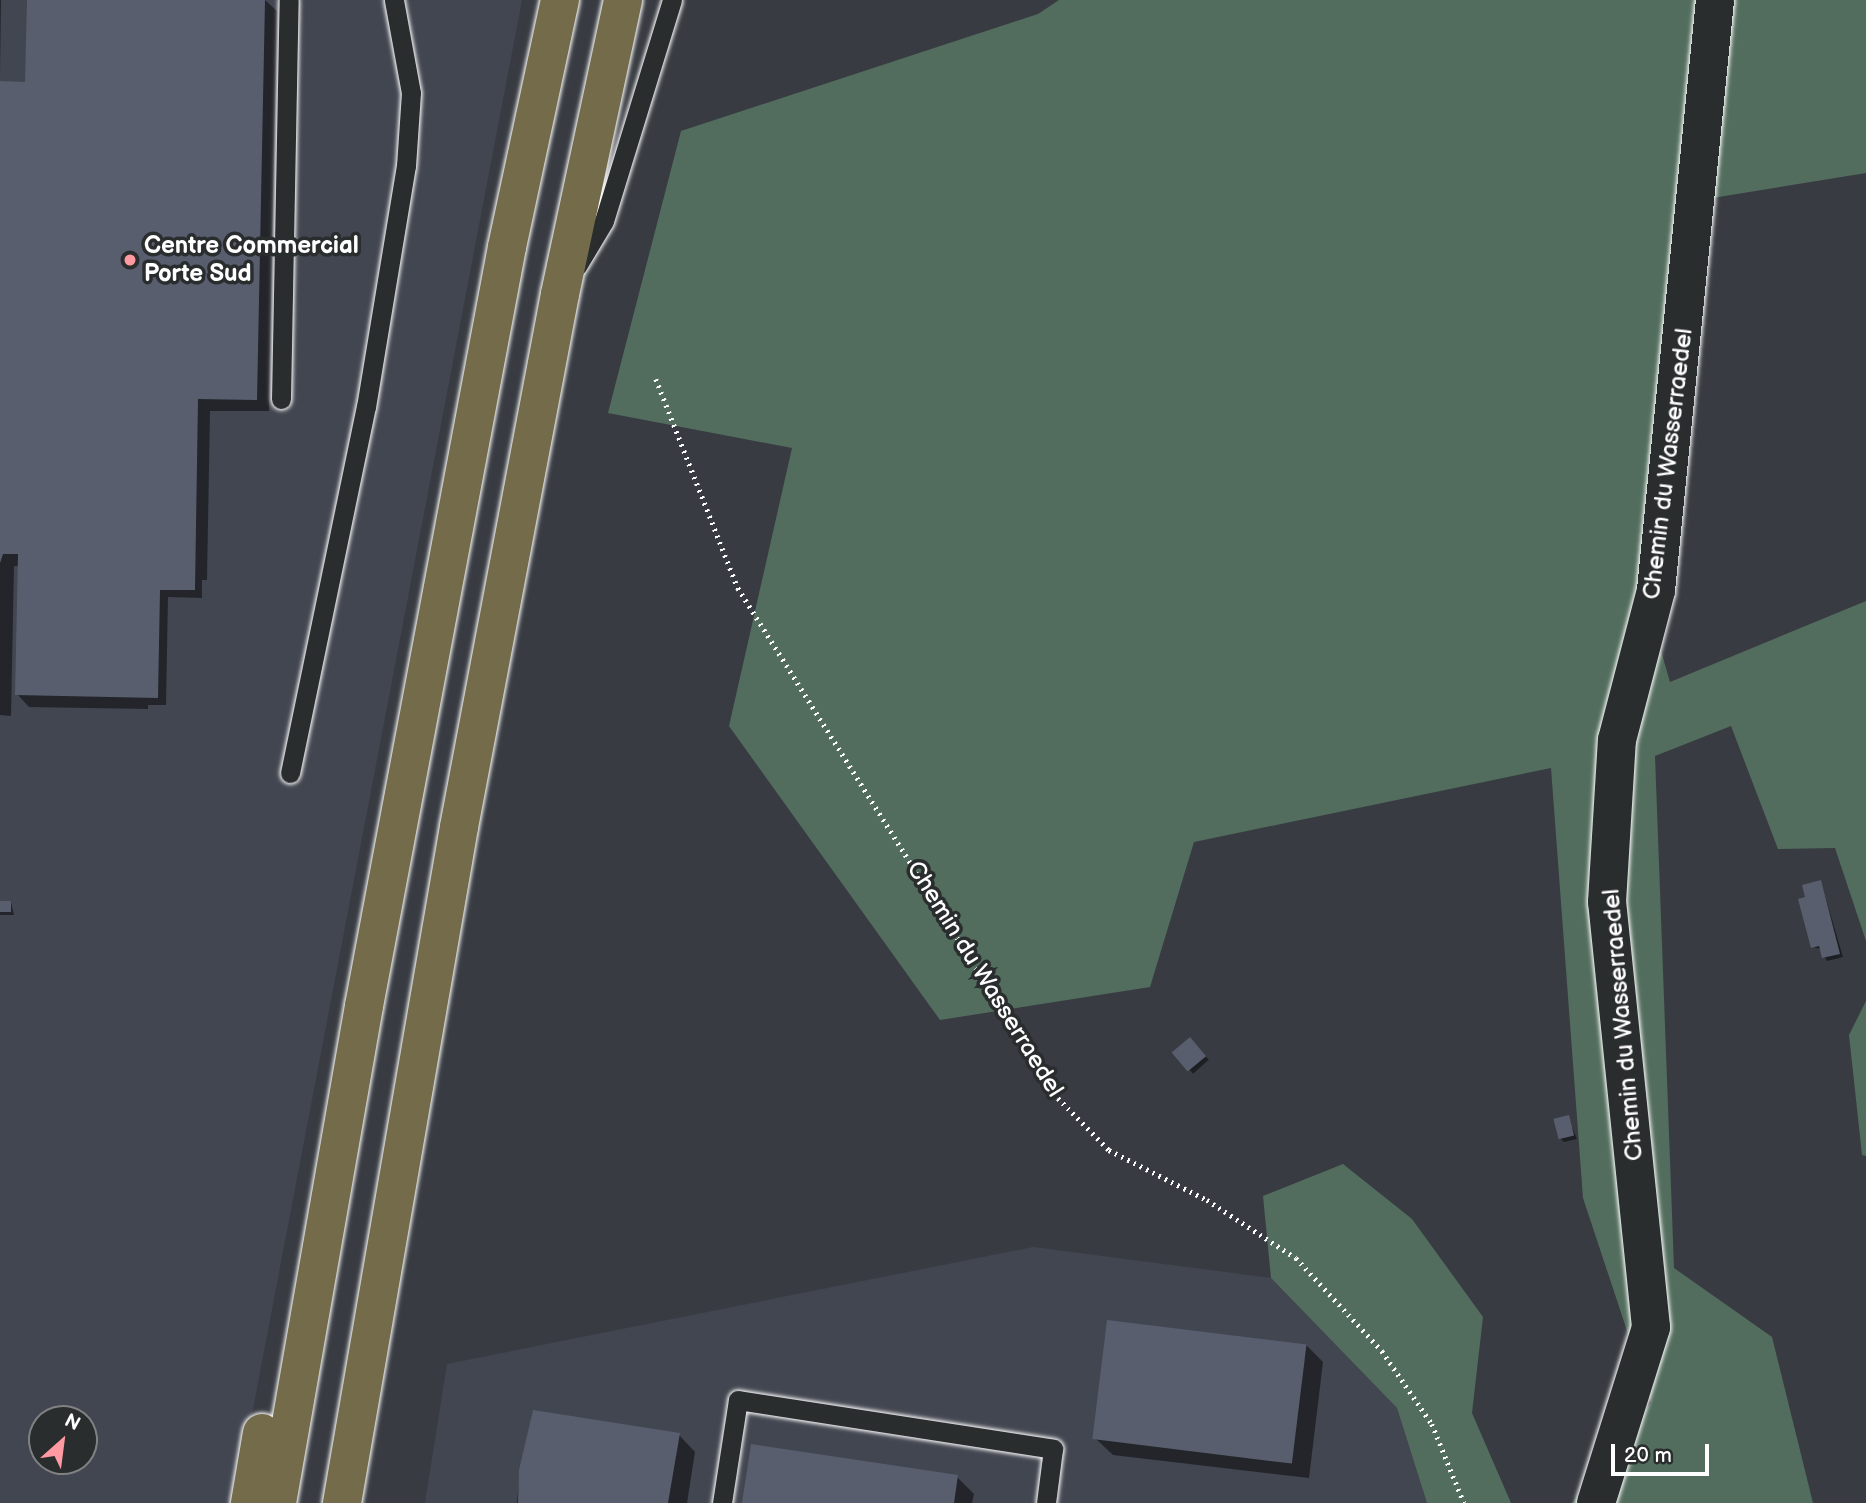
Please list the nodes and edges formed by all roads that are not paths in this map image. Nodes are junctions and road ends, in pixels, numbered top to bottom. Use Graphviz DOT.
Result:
graph roads {
  1 [pos="289,0"];
  2 [pos="394,0"];
  3 [pos="560,0"];
  4 [pos="623,0"];
  5 [pos="672,0"];
  6 [pos="1715,0"];
  7 [pos="560,294"];
  8 [pos="281,399"];
  9 [pos="290,773"];
  10 [pos="300,1367"];
  11 [pos="250,1503"];
  12 [pos="277,1503"];
  13 [pos="342,1503"];
  14 [pos="722,1503"];
  15 [pos="1046,1503"];
  16 [pos="1596,1503"];
  1 -- 8 [label="lane"];
  2 -- 9 [label="lane"];
  3 -- 10 [label="highway"];
  4 -- 7 [label="highway"];
  5 -- 7 [label="lane"];
  6 -- 16 [label="street, Chemin du Wasserraedel"];
  7 -- 13 [label="highway"];
  10 -- 11 [label="highway"];
  10 -- 12 [label="highway"];
  14 -- 15 [label="lane"];
}
